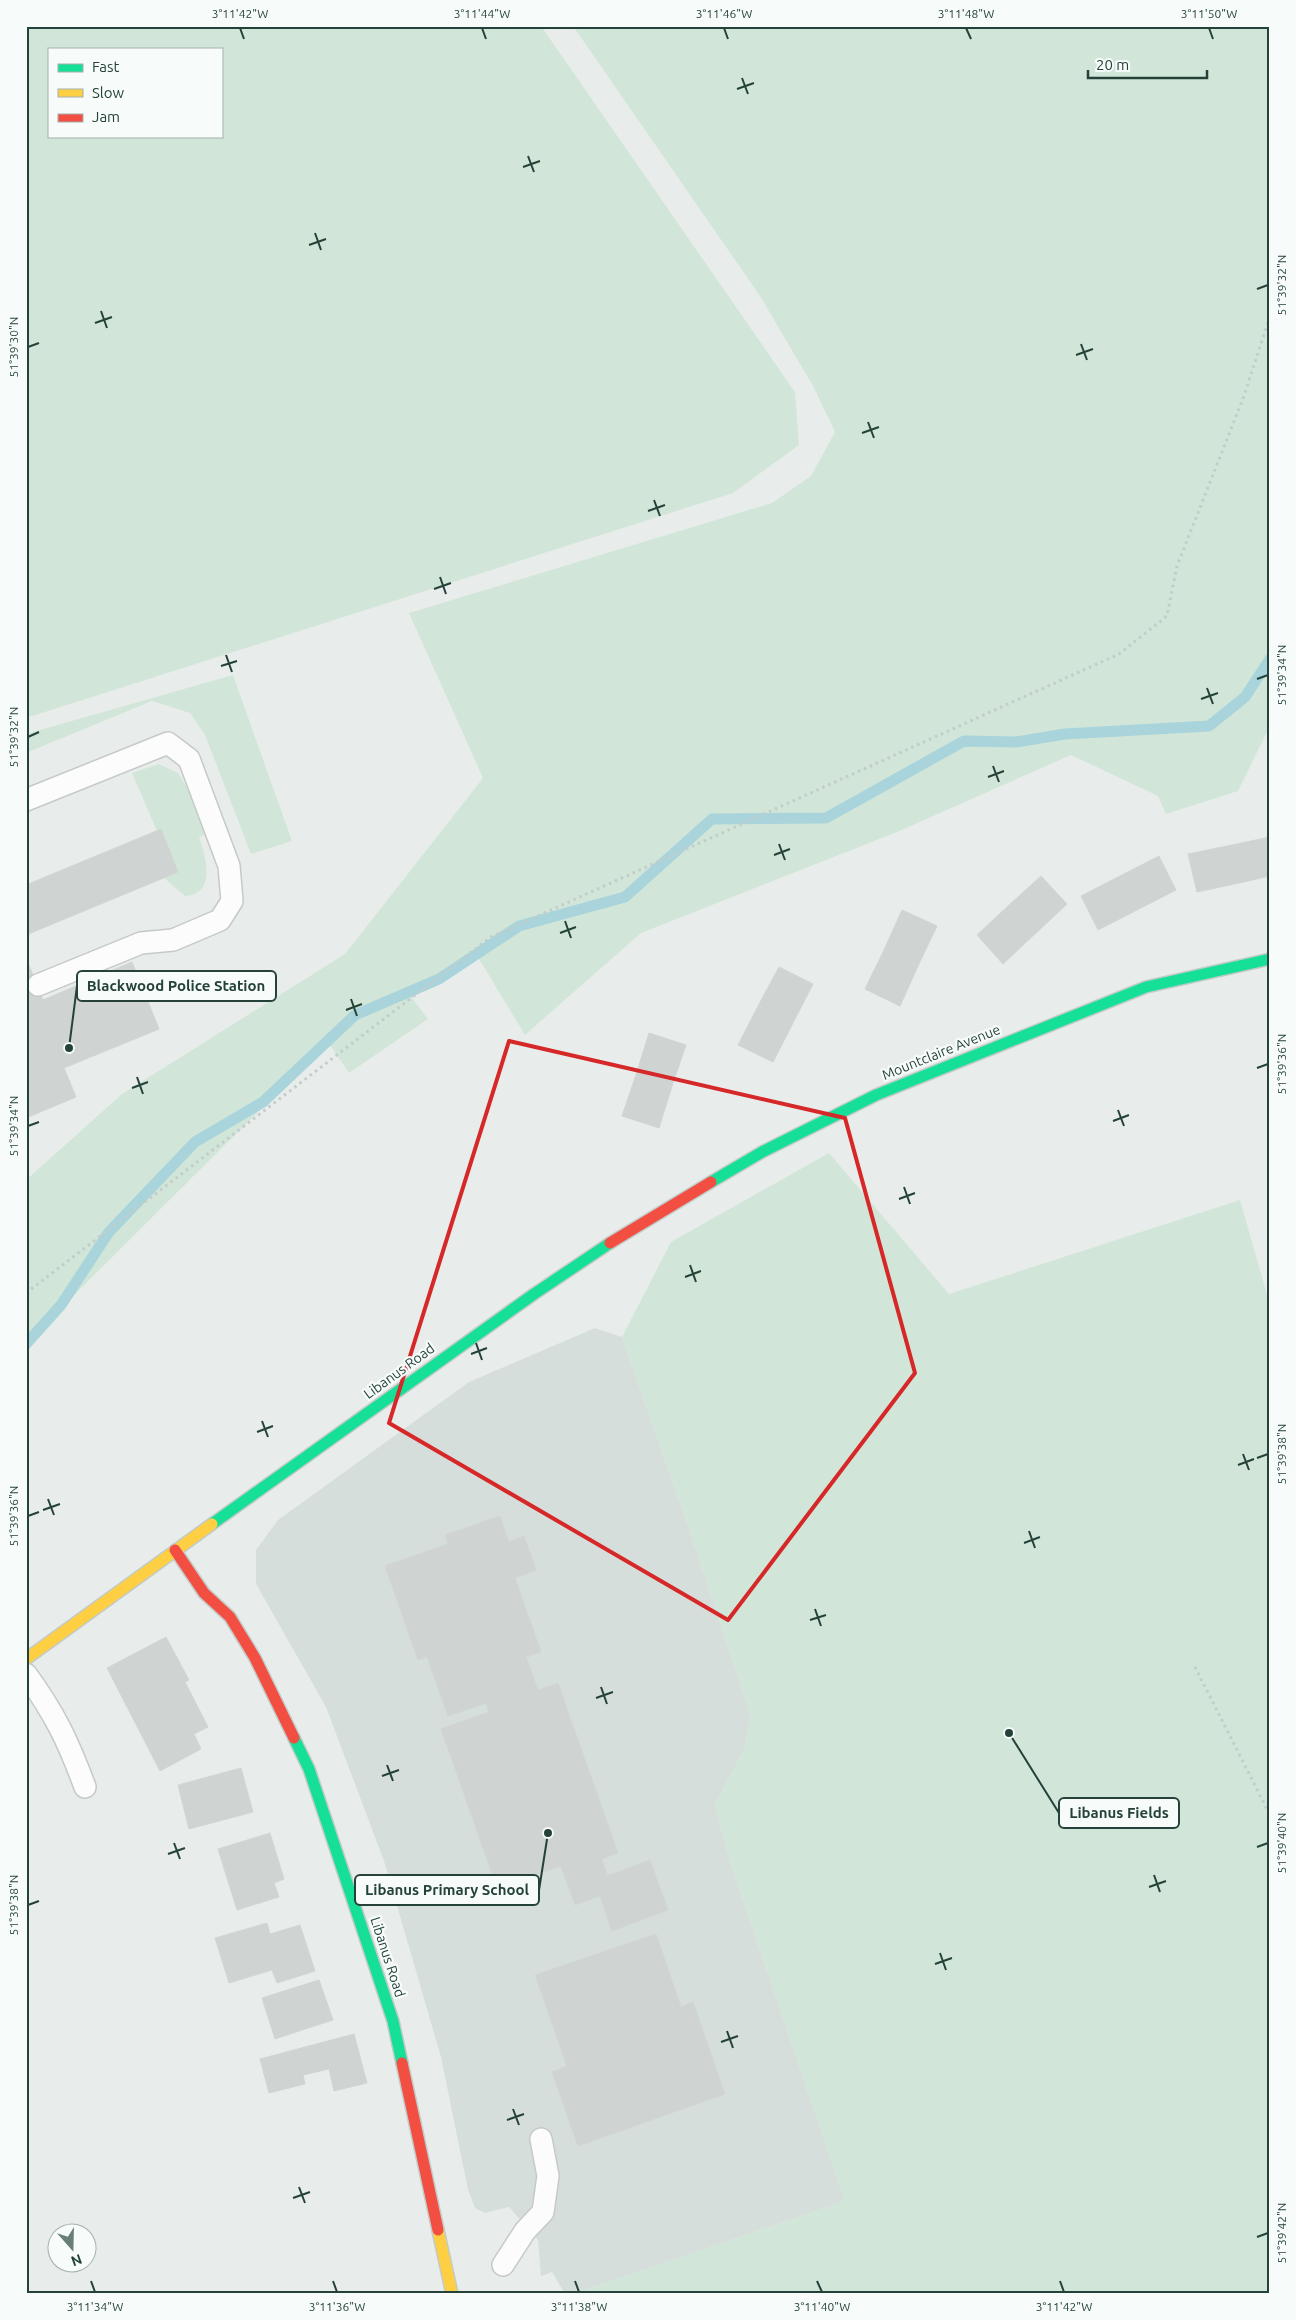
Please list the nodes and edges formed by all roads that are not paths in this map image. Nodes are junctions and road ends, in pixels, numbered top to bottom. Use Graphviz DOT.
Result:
graph roads {
  1 [pos="26,800"];
  2 [pos="1270,959"];
  3 [pos="38,985"];
  4 [pos="644,1222"];
  5 [pos="176,1550"];
  6 [pos="26,1660"];
  7 [pos="26,1674"];
  8 [pos="85,1787"];
  9 [pos="541,2139"];
  10 [pos="503,2265"];
  11 [pos="452,2294"];
  1 -- 3 [label="lane"];
  2 -- 4 [label="main road, Mountclaire Avenue"];
  4 -- 5 [label="main road, Libanus Road"];
  5 -- 6 [label="main road, Libanus Road"];
  5 -- 11 [label="main road, Libanus Road"];
  7 -- 8 [label="lane"];
  9 -- 10 [label="lane"];
}
